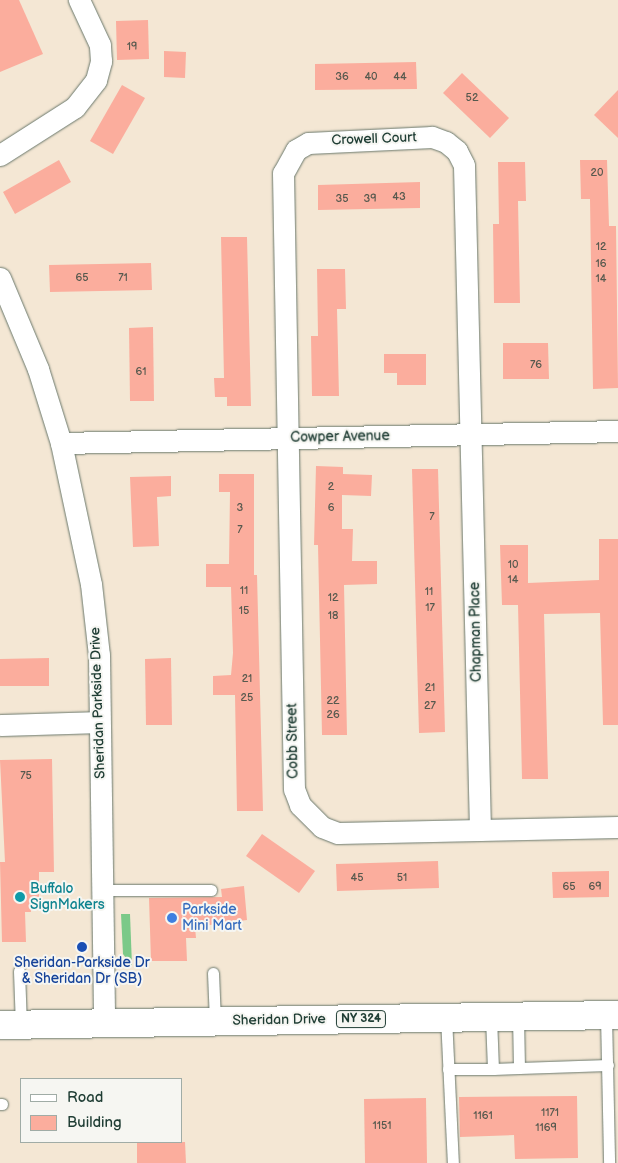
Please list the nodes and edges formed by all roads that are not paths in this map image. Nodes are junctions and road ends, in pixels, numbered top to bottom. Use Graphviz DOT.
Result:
graph roads {
  1 [pos="79,0"];
  2 [pos="0,155"];
  3 [pos="0,278"];
  4 [pos="5,300"];
  5 [pos="618,431"];
  6 [pos="473,434"];
  7 [pos="289,438"];
  8 [pos="61,444"];
  9 [pos="99,722"];
  10 [pos="0,725"];
  11 [pos="618,827"];
  12 [pos="480,830"];
  13 [pos="102,890"];
  14 [pos="211,890"];
  15 [pos="19,972"];
  16 [pos="214,972"];
  17 [pos="612,1015"];
  18 [pos="518,1016"];
  19 [pos="446,1017"];
  20 [pos="491,1017"];
  21 [pos="215,1021"];
  22 [pos="104,1023"];
  23 [pos="10,1025"];
  24 [pos="608,1065"];
  25 [pos="519,1068"];
  26 [pos="448,1069"];
  27 [pos="493,1069"];
  28 [pos="613,1091"];
  29 [pos="454,1163"];
  30 [pos="609,1163"];
  1 -- 2 [label="street"];
  3 -- 4 [label="street, Sheridan Parkside Drive"];
  4 -- 8 [label="street, Sheridan Parkside Drive"];
  5 -- 6 [label="street, Cowper Avenue"];
  6 -- 7 [label="street, Cowper Avenue"];
  6 -- 7 [label="street, Crowell Court"];
  6 -- 12 [label="street, Chapman Place"];
  7 -- 8 [label="street, Cowper Avenue"];
  7 -- 12 [label="street, Cobb Street"];
  8 -- 9 [label="street, Sheridan Parkside Drive"];
  9 -- 10 [label="street"];
  9 -- 13 [label="street, Sheridan Parkside Drive"];
  11 -- 12 [label="street, Cobb Street"];
  13 -- 14 [label="lane"];
  13 -- 22 [label="street, Sheridan Parkside Drive"];
  15 -- 23 [label="lane"];
  16 -- 21 [label="lane"];
  17 -- 18 [label="main road, Sheridan Drive / NY 324"];
  17 -- 24 [label="lane"];
  18 -- 20 [label="main road, Sheridan Drive / NY 324"];
  18 -- 25 [label="lane"];
  19 -- 20 [label="main road, Sheridan Drive / NY 324"];
  19 -- 21 [label="main road, Sheridan Drive / NY 324"];
  19 -- 26 [label="lane"];
  20 -- 27 [label="lane"];
  21 -- 22 [label="main road, Sheridan Drive / NY 324"];
  22 -- 23 [label="main road, Sheridan Drive / NY 324"];
  24 -- 25 [label="lane"];
  24 -- 28 [label="lane"];
  25 -- 27 [label="lane"];
  26 -- 27 [label="lane"];
  26 -- 29 [label="lane"];
  28 -- 30 [label="lane"];
}
